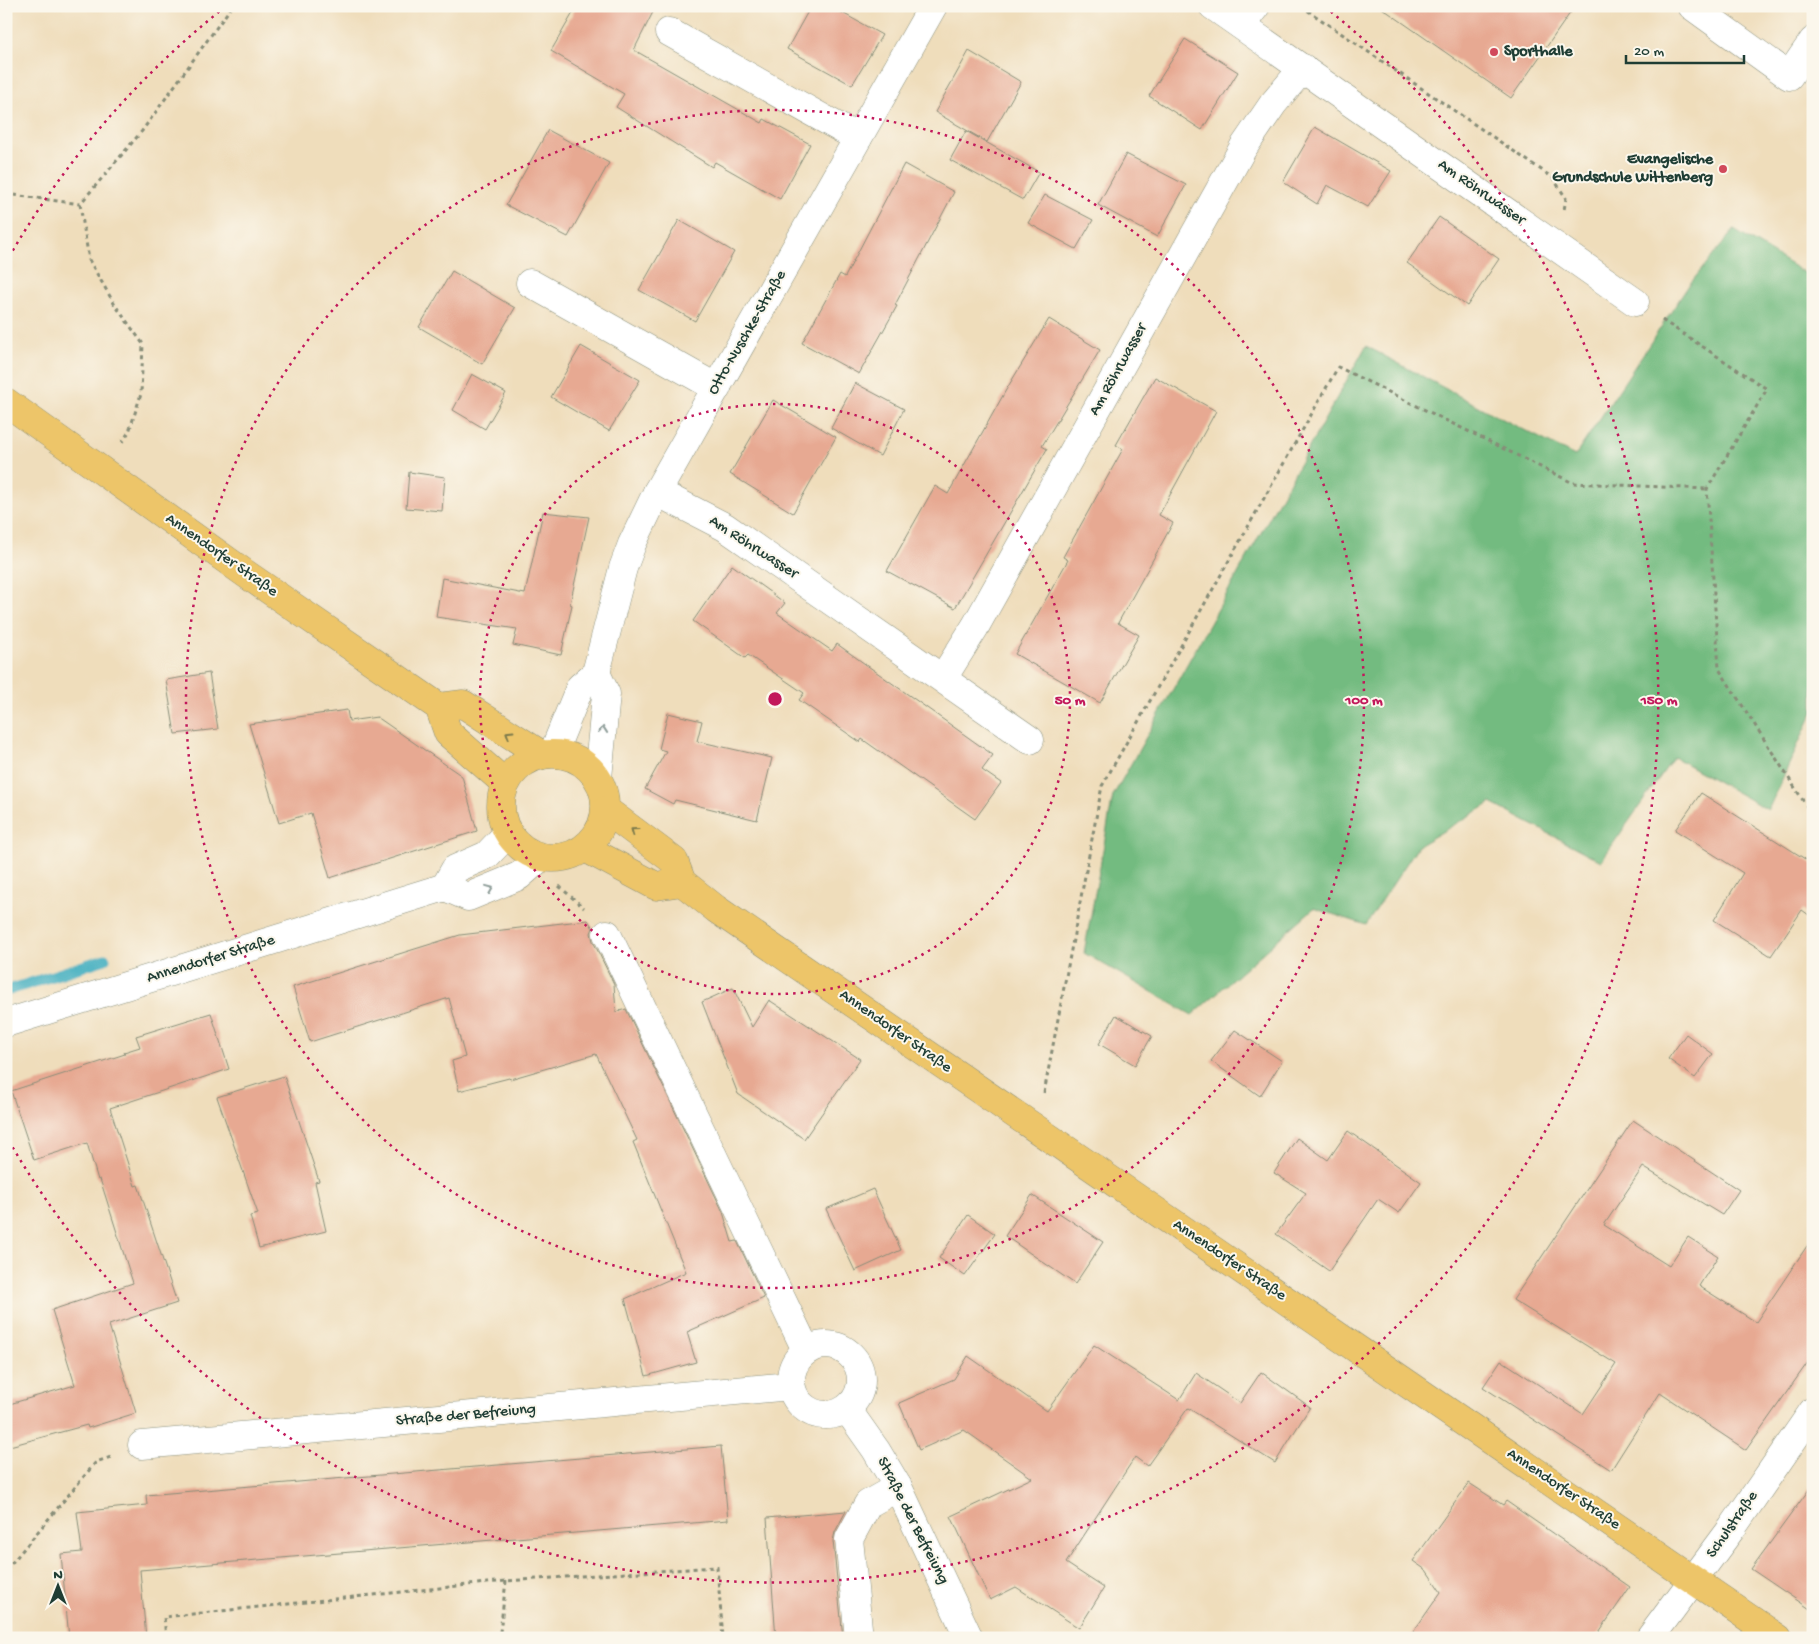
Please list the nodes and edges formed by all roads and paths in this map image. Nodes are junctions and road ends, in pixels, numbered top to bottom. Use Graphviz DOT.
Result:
graph roads {
  1 [pos="232,6"];
  2 [pos="933,6"];
  3 [pos="1213,6"];
  4 [pos="1301,6"];
  5 [pos="1692,6"];
  6 [pos="1248,16"];
  7 [pos="669,32"];
  8 [pos="1813,41"];
  9 [pos="1303,68"];
  10 [pos="858,138"];
  11 [pos="6,194"];
  12 [pos="80,204"];
  13 [pos="1553,243"];
  14 [pos="530,283"];
  15 [pos="1634,302"];
  16 [pos="716,388"];
  17 [pos="6,402"];
  18 [pos="102,472"];
  19 [pos="1707,489"];
  20 [pos="657,492"];
  21 [pos="596,673"];
  22 [pos="943,678"];
  23 [pos="439,707"];
  24 [pos="1030,740"];
  25 [pos="547,754"];
  26 [pos="598,778"];
  27 [pos="505,784"];
  28 [pos="606,810"];
  29 [pos="1813,816"];
  30 [pos="508,833"];
  31 [pos="585,848"];
  32 [pos="540,857"];
  33 [pos="682,882"];
  34 [pos="445,887"];
  35 [pos="607,934"];
  36 [pos="6,1023"];
  37 [pos="1037,1130"];
  38 [pos="806,1350"];
  39 [pos="791,1386"];
  40 [pos="847,1409"];
  41 [pos="1813,1411"];
  42 [pos="142,1446"];
  43 [pos="898,1487"];
  44 [pos="6,1570"];
  45 [pos="1693,1580"];
  46 [pos="506,1581"];
  47 [pos="166,1638"];
  48 [pos="506,1638"];
  49 [pos="723,1638"];
  50 [pos="860,1638"];
  51 [pos="969,1638"];
  52 [pos="1650,1638"];
  53 [pos="1778,1638"];
  1 -- 12 [label="path"];
  2 -- 10 [label="street, Otto-Nuschke-Straße"];
  3 -- 6 [label="street, Am Röhrwasser"];
  4 -- 13 [label="path"];
  5 -- 8 [label="street"];
  6 -- 9 [label="street, Am Röhrwasser"];
  7 -- 10 [label="street"];
  9 -- 13 [label="street, Am Röhrwasser"];
  9 -- 22 [label="street, Am Röhrwasser"];
  10 -- 16 [label="street, Otto-Nuschke-Straße"];
  11 -- 12 [label="path"];
  12 -- 18 [label="path"];
  13 -- 15 [label="street, Am Röhrwasser"];
  14 -- 16 [label="street"];
  15 -- 19 [label="path"];
  16 -- 20 [label="street, Otto-Nuschke-Straße"];
  17 -- 18 [label="main road, Annendorfer Straße"];
  18 -- 23 [label="main road, Annendorfer Straße"];
  19 -- 29 [label="path"];
  19 -- 37 [label="path"];
  20 -- 21 [label="street, Otto-Nuschke-Straße"];
  20 -- 22 [label="street, Am Röhrwasser"];
  21 -- 25 [label="street"];
  26 -- 21 [label="street, one-way"];
  22 -- 24 [label="street, Am Röhrwasser"];
  25 -- 23 [label="main road, one-way"];
  23 -- 27 [label="main road"];
  25 -- 26 [label="main road"];
  25 -- 27 [label="main road"];
  26 -- 28 [label="main road"];
  27 -- 30 [label="main road"];
  28 -- 31 [label="main road"];
  33 -- 28 [label="main road, Annendorfer Straße, one-way"];
  30 -- 32 [label="main road"];
  30 -- 34 [label="street"];
  31 -- 32 [label="main road"];
  31 -- 33 [label="main road"];
  34 -- 32 [label="street, one-way"];
  33 -- 37 [label="main road, Annendorfer Straße"];
  34 -- 36 [label="street, Annendorfer Straße"];
  35 -- 38 [label="street"];
  37 -- 45 [label="main road, Annendorfer Straße"];
  38 -- 39 [label="street"];
  38 -- 40 [label="street"];
  39 -- 40 [label="street"];
  39 -- 42 [label="street, Straße der Befreiung"];
  40 -- 43 [label="street, Straße der Befreiung"];
  41 -- 45 [label="street, Schulstraße"];
  42 -- 44 [label="path"];
  43 -- 50 [label="street"];
  43 -- 51 [label="street, Straße der Befreiung"];
  45 -- 52 [label="street, Schulstraße"];
  45 -- 53 [label="main road, Annendorfer Straße"];
  46 -- 47 [label="path"];
  46 -- 48 [label="path"];
  46 -- 49 [label="path"];
}
